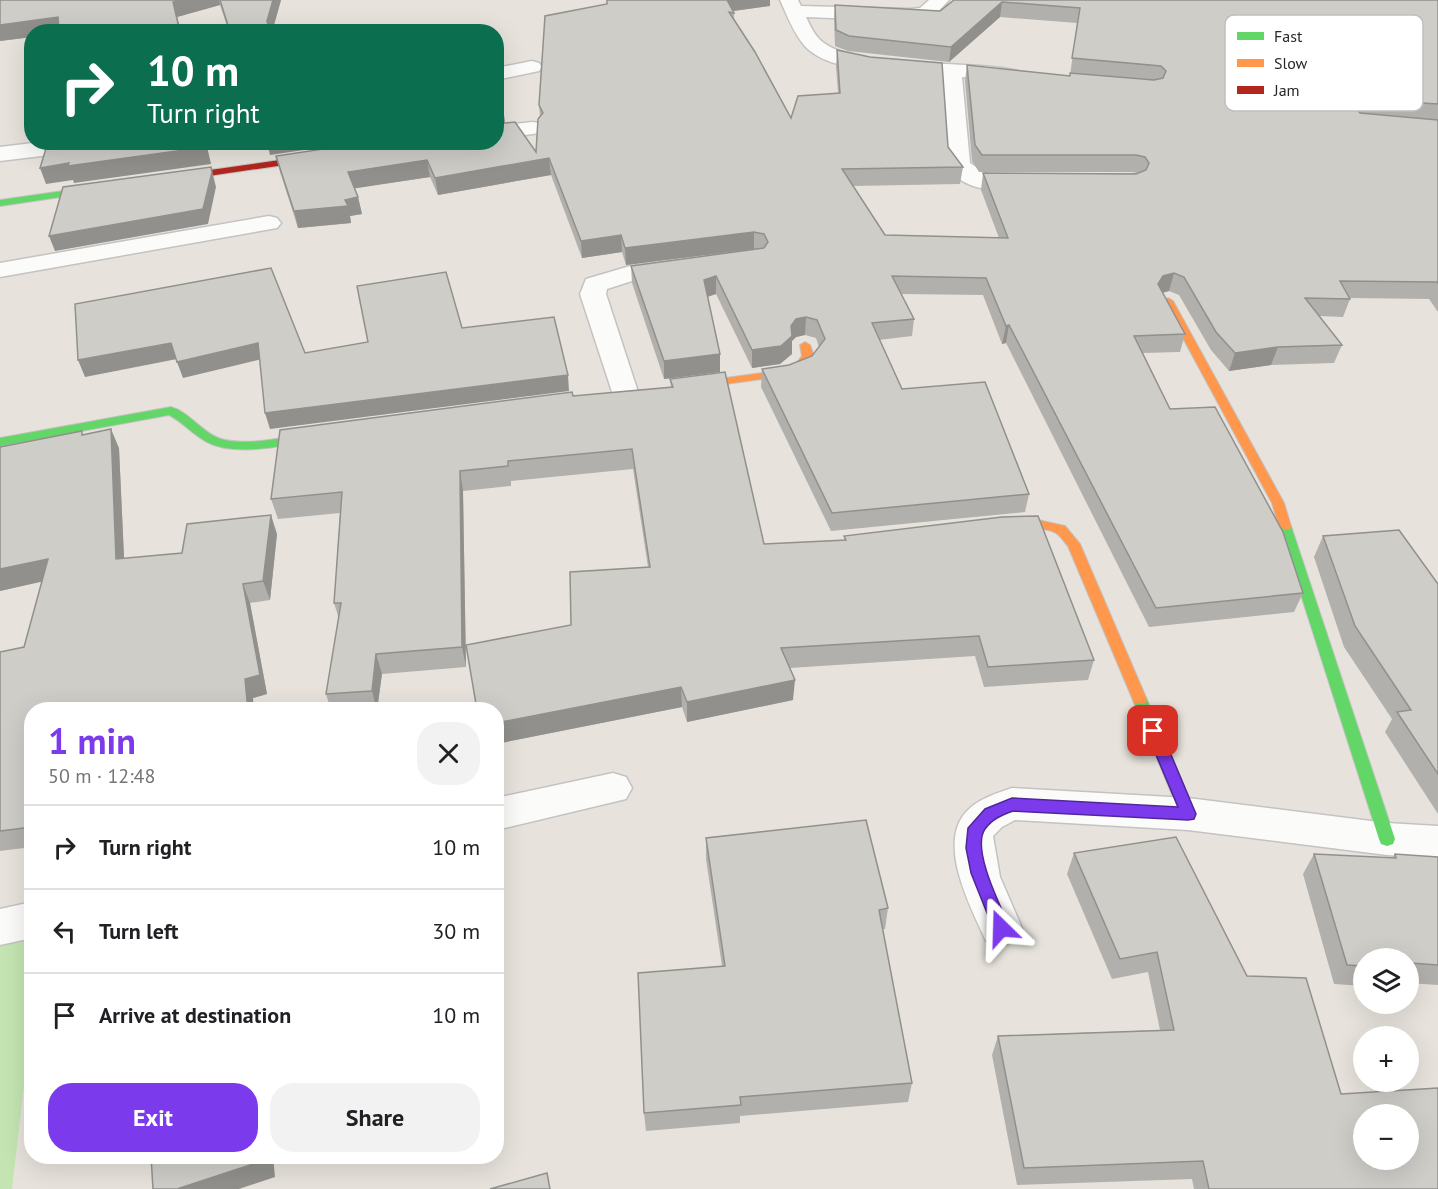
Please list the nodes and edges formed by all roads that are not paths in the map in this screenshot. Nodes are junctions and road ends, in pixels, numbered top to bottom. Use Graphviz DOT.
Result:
graph roads {
  1 [pos="940,0"];
  2 [pos="792,6"];
  3 [pos="532,68"];
  4 [pos="951,69"];
  5 [pos="504,73"];
  6 [pos="1033,77"];
  7 [pos="532,128"];
  8 [pos="504,132"];
  9 [pos="33,150"];
  10 [pos="0,154"];
  11 [pos="332,156"];
  12 [pos="154,181"];
  13 [pos="1044,182"];
  14 [pos="119,186"];
  15 [pos="0,203"];
  16 [pos="269,223"];
  17 [pos="698,266"];
  18 [pos="0,270"];
  19 [pos="1168,301"];
  20 [pos="806,345"];
  21 [pos="671,389"];
  22 [pos="625,395"];
  23 [pos="336,434"];
  24 [pos="0,442"];
  25 [pos="986,526"];
  26 [pos="613,788"];
  27 [pos="504,812"];
  28 [pos="1188,814"];
  29 [pos="1387,839"];
  30 [pos="1438,842"];
  31 [pos="24,922"];
  32 [pos="0,927"];
  33 [pos="1001,928"];
  1 -- 2 [label="street"];
  2 -- 4 [label="street"];
  3 -- 5 [label="street"];
  4 -- 6 [label="street"];
  4 -- 13 [label="street"];
  7 -- 8 [label="street"];
  9 -- 10 [label="street"];
  11 -- 12 [label="street"];
  14 -- 15 [label="street"];
  16 -- 18 [label="street"];
  17 -- 22 [label="street"];
  19 -- 29 [label="street"];
  20 -- 21 [label="street"];
  23 -- 24 [label="street"];
  25 -- 28 [label="street"];
  26 -- 27 [label="street"];
  28 -- 29 [label="street"];
  28 -- 33 [label="street"];
  29 -- 30 [label="street"];
  31 -- 32 [label="street"];
}
